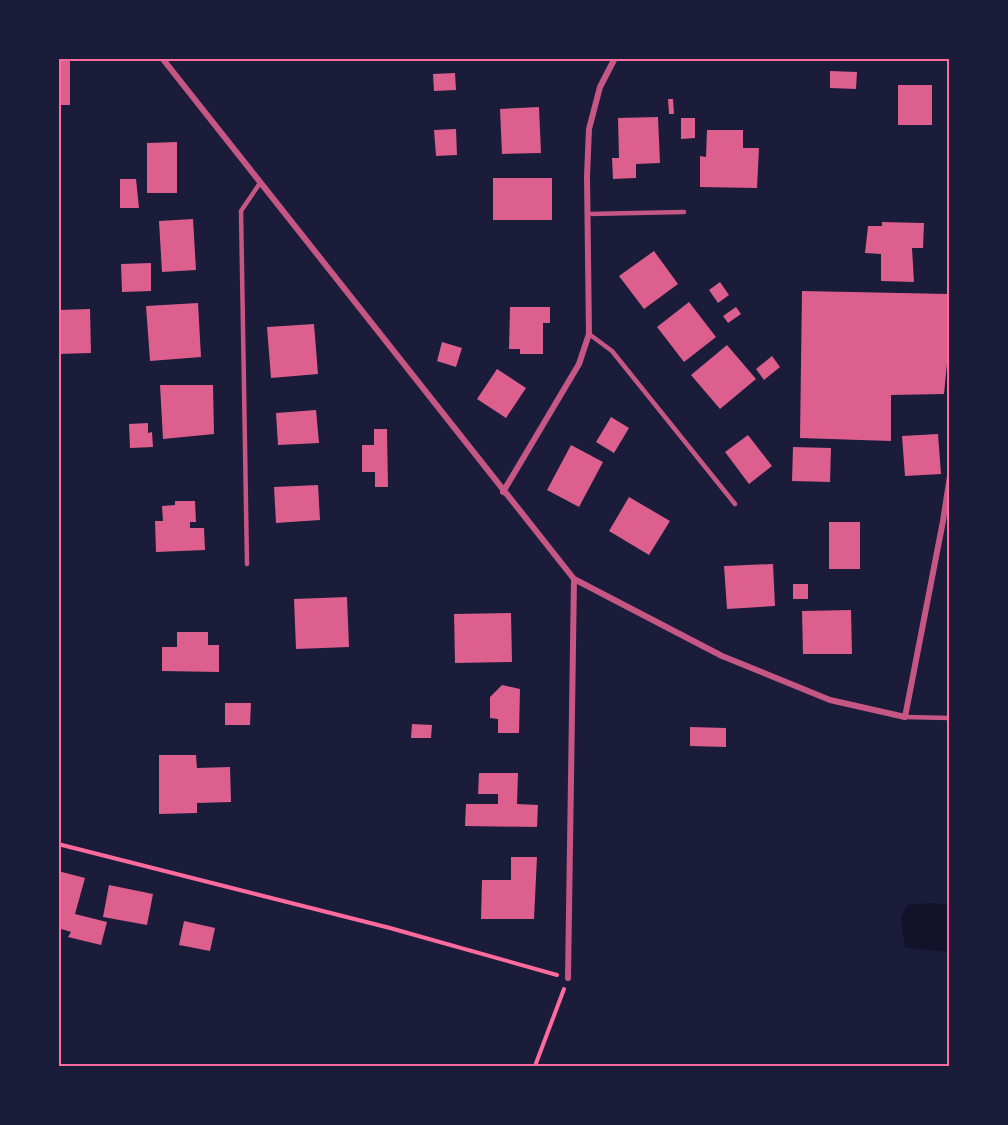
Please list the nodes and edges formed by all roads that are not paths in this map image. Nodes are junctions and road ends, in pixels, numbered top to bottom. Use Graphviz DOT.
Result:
graph roads {
  1 [pos="162,58"];
  2 [pos="615,58"];
  3 [pos="260,183"];
  4 [pos="684,212"];
  5 [pos="588,214"];
  6 [pos="589,334"];
  7 [pos="950,476"];
  8 [pos="503,492"];
  9 [pos="735,504"];
  10 [pos="247,564"];
  11 [pos="574,579"];
  12 [pos="905,717"];
  13 [pos="950,718"];
  14 [pos="568,978"];
  1 -- 3 [label="street"];
  2 -- 5 [label="street"];
  3 -- 8 [label="street"];
  3 -- 10 [label="lane"];
  4 -- 5 [label="lane"];
  5 -- 6 [label="street"];
  6 -- 8 [label="street"];
  6 -- 9 [label="lane"];
  7 -- 12 [label="street"];
  8 -- 11 [label="street"];
  11 -- 12 [label="street"];
  11 -- 14 [label="street"];
  12 -- 13 [label="lane"];
}
